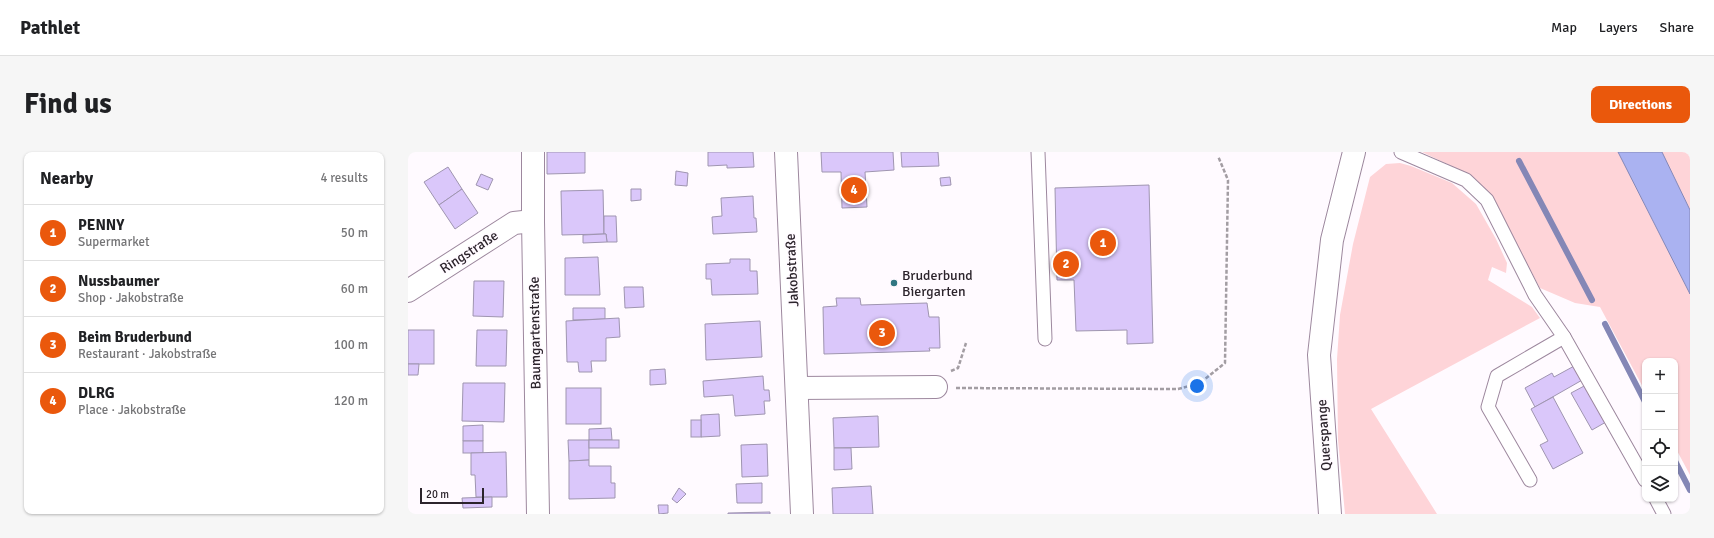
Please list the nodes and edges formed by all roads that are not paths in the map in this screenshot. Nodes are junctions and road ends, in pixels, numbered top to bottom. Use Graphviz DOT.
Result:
graph roads {
  1 [pos="533,152"];
  2 [pos="786,152"];
  3 [pos="1038,152"];
  4 [pos="1354,152"];
  5 [pos="1401,152"];
  6 [pos="533,221"];
  7 [pos="408,291"];
  8 [pos="1564,337"];
  9 [pos="1045,339"];
  10 [pos="936,387"];
  11 [pos="798,388"];
  12 [pos="1642,475"];
  13 [pos="1530,480"];
  14 [pos="1658,502"];
  15 [pos="538,514"];
  16 [pos="802,514"];
  17 [pos="1330,514"];
  18 [pos="1664,514"];
  1 -- 6 [label="street, Baumgartenstraße"];
  2 -- 11 [label="street, Jakobstraße"];
  3 -- 9 [label="lane"];
  4 -- 17 [label="street, Querspange"];
  5 -- 8 [label="lane"];
  6 -- 7 [label="street, Ringstraße"];
  6 -- 15 [label="street, Baumgartenstraße"];
  8 -- 12 [label="lane"];
  8 -- 13 [label="lane"];
  10 -- 11 [label="street"];
  11 -- 16 [label="street, Jakobstraße"];
  14 -- 18 [label="lane"];
}
